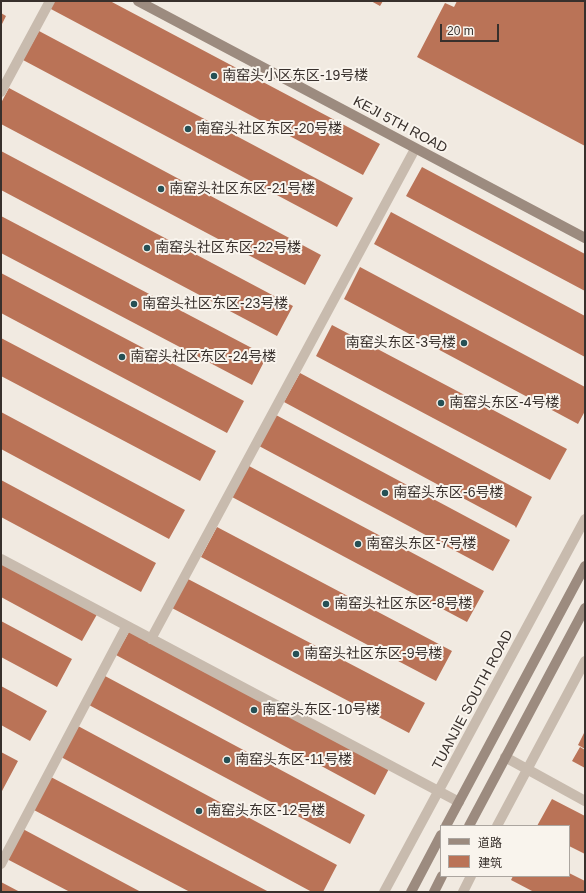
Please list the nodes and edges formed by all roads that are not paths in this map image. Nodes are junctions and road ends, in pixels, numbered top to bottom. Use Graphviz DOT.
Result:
graph roads {
  1 [pos="50,1"];
  2 [pos="138,1"];
  3 [pos="1,92"];
  4 [pos="415,149"];
  5 [pos="585,238"];
  6 [pos="585,519"];
  7 [pos="1,559"];
  8 [pos="585,566"];
  9 [pos="585,608"];
  10 [pos="126,627"];
  11 [pos="150,639"];
  12 [pos="585,661"];
  13 [pos="505,758"];
  14 [pos="526,769"];
  15 [pos="438,791"];
  16 [pos="585,801"];
  17 [pos="459,802"];
  18 [pos="447,825"];
  19 [pos="470,825"];
  20 [pos="498,825"];
  21 [pos="440,837"];
  22 [pos="1,864"];
  23 [pos="442,877"];
  24 [pos="470,877"];
  25 [pos="384,892"];
  26 [pos="411,892"];
  27 [pos="434,892"];
  28 [pos="463,892"];
  1 -- 3 [label="street"];
  2 -- 4 [label="main road, KEJI 5TH ROAD"];
  4 -- 5 [label="main road, KEJI 5TH ROAD"];
  4 -- 11 [label="street"];
  6 -- 15 [label="street, TUANJIE SOUTH ROAD"];
  7 -- 10 [label="street"];
  8 -- 17 [label="main road"];
  9 -- 13 [label="main road"];
  10 -- 11 [label="street"];
  10 -- 22 [label="street"];
  11 -- 15 [label="street"];
  12 -- 14 [label="street"];
  13 -- 14 [label="street"];
  13 -- 19 [label="main road"];
  14 -- 16 [label="street"];
  14 -- 20 [label="street"];
  15 -- 17 [label="street"];
  15 -- 25 [label="street, TUANJIE SOUTH ROAD"];
  17 -- 18 [label="main road"];
  21 -- 26 [label="main road"];
  23 -- 27 [label="main road"];
  24 -- 28 [label="street"];
}
